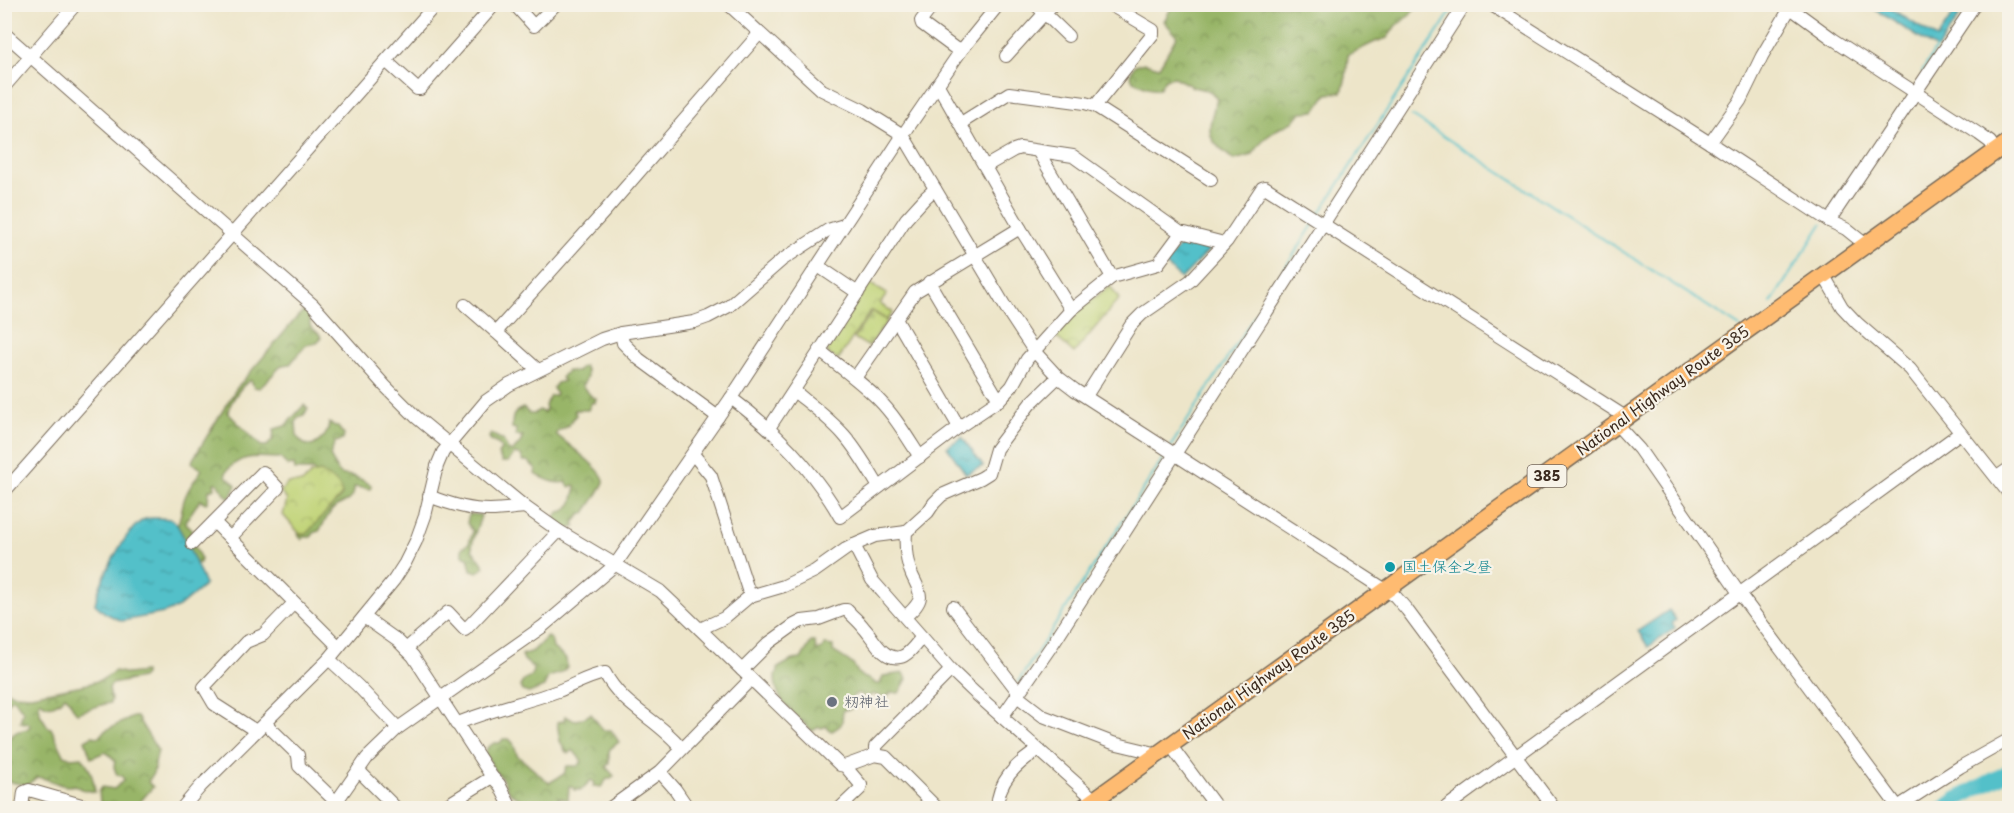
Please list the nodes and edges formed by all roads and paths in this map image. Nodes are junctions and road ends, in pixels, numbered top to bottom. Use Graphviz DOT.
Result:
graph roads {
  1 [pos="76,4"];
  2 [pos="436,4"];
  3 [pos="495,4"];
  4 [pos="514,4"];
  5 [pos="556,4"];
  6 [pos="728,4"];
  7 [pos="934,4"];
  8 [pos="999,4"];
  9 [pos="1035,4"];
  10 [pos="1109,4"];
  11 [pos="1466,4"];
  12 [pos="1490,4"];
  13 [pos="1974,4"];
  14 [pos="1788,7"];
  15 [pos="1049,9"];
  16 [pos="4,33"];
  17 [pos="759,34"];
  18 [pos="1068,36"];
  19 [pos="960,52"];
  20 [pos="31,56"];
  21 [pos="1006,56"];
  22 [pos="386,61"];
  23 [pos="938,84"];
  24 [pos="4,87"];
  25 [pos="1915,93"];
  26 [pos="1095,106"];
  27 [pos="961,123"];
  28 [pos="903,135"];
  29 [pos="1710,143"];
  30 [pos="2003,146"];
  31 [pos="1038,151"];
  32 [pos="986,166"];
  33 [pos="1211,180"];
  34 [pos="935,189"];
  35 [pos="1829,221"];
  36 [pos="1324,223"];
  37 [pos="844,225"];
  38 [pos="1020,228"];
  39 [pos="1181,234"];
  40 [pos="233,235"];
  41 [pos="1224,243"];
  42 [pos="1866,245"];
  43 [pos="974,254"];
  44 [pos="818,266"];
  45 [pos="1112,277"];
  46 [pos="1821,278"];
  47 [pos="929,282"];
  48 [pos="858,293"];
  49 [pos="465,305"];
  50 [pos="1071,310"];
  51 [pos="896,319"];
  52 [pos="496,332"];
  53 [pos="621,333"];
  54 [pos="820,351"];
  55 [pos="1034,351"];
  56 [pos="538,370"];
  57 [pos="1058,377"];
  58 [pos="855,378"];
  59 [pos="794,391"];
  60 [pos="1086,396"];
  61 [pos="731,398"];
  62 [pos="999,400"];
  63 [pos="718,417"];
  64 [pos="1622,421"];
  65 [pos="769,428"];
  66 [pos="958,428"];
  67 [pos="1960,433"];
  68 [pos="448,443"];
  69 [pos="693,454"];
  70 [pos="1174,454"];
  71 [pos="920,457"];
  72 [pos="2010,468"];
  73 [pos="1997,477"];
  74 [pos="879,487"];
  75 [pos="4,492"];
  76 [pos="2010,495"];
  77 [pos="429,496"];
  78 [pos="525,507"];
  79 [pos="214,522"];
  80 [pos="559,531"];
  81 [pos="906,532"];
  82 [pos="230,538"];
  83 [pos="192,544"];
  84 [pos="854,545"];
  85 [pos="615,565"];
  86 [pos="1386,591"];
  87 [pos="1739,593"];
  88 [pos="750,596"];
  89 [pos="294,603"];
  90 [pos="953,607"];
  91 [pos="906,616"];
  92 [pos="364,617"];
  93 [pos="700,629"];
  94 [pos="921,638"];
  95 [pos="338,646"];
  96 [pos="406,650"];
  97 [pos="329,659"];
  98 [pos="742,670"];
  99 [pos="951,670"];
  100 [pos="751,679"];
  101 [pos="1018,695"];
  102 [pos="439,697"];
  103 [pos="1002,717"];
  104 [pos="456,724"];
  105 [pos="260,727"];
  106 [pos="398,728"];
  107 [pos="2010,739"];
  108 [pos="682,749"];
  109 [pos="1038,750"];
  110 [pos="1165,750"];
  111 [pos="875,755"];
  112 [pos="1516,757"];
  113 [pos="845,766"];
  114 [pos="358,770"];
  115 [pos="660,772"];
  116 [pos="492,777"];
  117 [pos="1089,804"];
  118 [pos="334,805"];
  119 [pos="22,808"];
  120 [pos="92,808"];
  121 [pos="182,808"];
  122 [pos="396,808"];
  123 [pos="442,808"];
  124 [pos="511,808"];
  125 [pos="610,808"];
  126 [pos="688,808"];
  127 [pos="840,808"];
  128 [pos="937,808"];
  129 [pos="997,808"];
  130 [pos="1217,808"];
  131 [pos="1445,808"];
  132 [pos="1554,808"];
  133 [pos="1897,808"];
  1 -- 20 [label="street"];
  2 -- 22 [label="street"];
  3 -- 22 [label="street"];
  4 -- 5 [label="street"];
  6 -- 17 [label="street"];
  7 -- 19 [label="street"];
  8 -- 19 [label="street"];
  9 -- 15 [label="street"];
  10 -- 26 [label="street"];
  11 -- 36 [label="street"];
  12 -- 29 [label="street"];
  13 -- 25 [label="street"];
  14 -- 25 [label="street"];
  14 -- 29 [label="street"];
  15 -- 18 [label="street"];
  15 -- 21 [label="street"];
  16 -- 20 [label="street"];
  17 -- 28 [label="street"];
  17 -- 52 [label="street"];
  19 -- 23 [label="street"];
  20 -- 24 [label="street"];
  20 -- 40 [label="street"];
  22 -- 40 [label="street"];
  23 -- 27 [label="street"];
  23 -- 28 [label="street"];
  25 -- 30 [label="street"];
  25 -- 35 [label="street"];
  26 -- 27 [label="street"];
  26 -- 33 [label="street"];
  27 -- 32 [label="street"];
  28 -- 34 [label="street"];
  28 -- 37 [label="street"];
  29 -- 35 [label="street"];
  30 -- 42 [label="highway, National Highway Route 385 / 385"];
  31 -- 32 [label="street"];
  31 -- 39 [label="street"];
  31 -- 45 [label="street"];
  32 -- 38 [label="street"];
  34 -- 43 [label="street"];
  34 -- 48 [label="street"];
  35 -- 42 [label="street"];
  36 -- 41 [label="street"];
  36 -- 64 [label="street"];
  36 -- 70 [label="street"];
  37 -- 44 [label="street"];
  37 -- 53 [label="street"];
  38 -- 43 [label="street"];
  38 -- 50 [label="street"];
  39 -- 41 [label="street"];
  39 -- 45 [label="street"];
  40 -- 68 [label="street"];
  40 -- 75 [label="street"];
  41 -- 60 [label="street"];
  42 -- 46 [label="highway, National Highway Route 385 / 385"];
  43 -- 47 [label="street"];
  43 -- 55 [label="street"];
  44 -- 48 [label="street"];
  44 -- 61 [label="street"];
  45 -- 50 [label="street"];
  46 -- 64 [label="highway, National Highway Route 385 / 385"];
  46 -- 67 [label="street"];
  47 -- 51 [label="street"];
  47 -- 62 [label="street"];
  48 -- 54 [label="street"];
  49 -- 52 [label="street"];
  50 -- 55 [label="street"];
  51 -- 58 [label="street"];
  51 -- 66 [label="street"];
  52 -- 56 [label="street"];
  53 -- 56 [label="street"];
  53 -- 63 [label="street"];
  54 -- 58 [label="street"];
  54 -- 59 [label="street"];
  55 -- 57 [label="street"];
  55 -- 62 [label="street"];
  56 -- 68 [label="street"];
  57 -- 60 [label="street"];
  57 -- 81 [label="street"];
  58 -- 71 [label="street"];
  59 -- 65 [label="street"];
  59 -- 74 [label="street"];
  60 -- 70 [label="street"];
  61 -- 63 [label="street"];
  61 -- 65 [label="street"];
  62 -- 66 [label="street"];
  63 -- 69 [label="street"];
  64 -- 86 [label="highway, National Highway Route 385 / 385"];
  64 -- 87 [label="street"];
  65 -- 74 [label="street"];
  66 -- 71 [label="street"];
  67 -- 73 [label="street"];
  67 -- 87 [label="street"];
  68 -- 77 [label="street"];
  68 -- 78 [label="street"];
  69 -- 85 [label="street"];
  69 -- 88 [label="street"];
  70 -- 86 [label="street"];
  70 -- 101 [label="street"];
  71 -- 74 [label="street"];
  72 -- 73 [label="street"];
  73 -- 76 [label="street"];
  77 -- 78 [label="street"];
  77 -- 92 [label="street"];
  78 -- 80 [label="street"];
  79 -- 82 [label="street"];
  79 -- 82 [label="street"];
  79 -- 83 [label="street"];
  80 -- 85 [label="street"];
  80 -- 96 [label="street"];
  81 -- 84 [label="street"];
  81 -- 91 [label="street"];
  82 -- 89 [label="street"];
  84 -- 88 [label="street"];
  84 -- 91 [label="street"];
  85 -- 93 [label="street"];
  85 -- 102 [label="street"];
  86 -- 110 [label="highway, National Highway Route 385 / 385"];
  86 -- 112 [label="street"];
  87 -- 112 [label="street"];
  87 -- 133 [label="street"];
  88 -- 93 [label="street"];
  89 -- 95 [label="street"];
  89 -- 105 [label="street"];
  90 -- 101 [label="street"];
  91 -- 94 [label="street"];
  92 -- 95 [label="street"];
  92 -- 96 [label="street"];
  93 -- 98 [label="street"];
  94 -- 98 [label="street"];
  94 -- 99 [label="street"];
  95 -- 97 [label="street"];
  96 -- 102 [label="street"];
  97 -- 105 [label="street"];
  97 -- 106 [label="street"];
  98 -- 100 [label="street"];
  99 -- 103 [label="street"];
  99 -- 111 [label="street"];
  100 -- 108 [label="street"];
  100 -- 113 [label="street"];
  101 -- 103 [label="street"];
  101 -- 110 [label="street"];
  102 -- 104 [label="street"];
  102 -- 106 [label="street"];
  103 -- 109 [label="street"];
  104 -- 108 [label="street"];
  104 -- 116 [label="street"];
  105 -- 118 [label="street"];
  105 -- 121 [label="street"];
  106 -- 114 [label="street"];
  107 -- 133 [label="street"];
  108 -- 115 [label="street"];
  109 -- 117 [label="street"];
  109 -- 129 [label="street"];
  110 -- 117 [label="highway, National Highway Route 385 / 385"];
  110 -- 130 [label="street"];
  111 -- 113 [label="street"];
  111 -- 128 [label="street"];
  112 -- 131 [label="street"];
  112 -- 132 [label="street"];
  113 -- 127 [label="street"];
  114 -- 118 [label="street"];
  114 -- 122 [label="street"];
  115 -- 125 [label="street"];
  115 -- 126 [label="street"];
  116 -- 123 [label="street"];
  116 -- 124 [label="street"];
  119 -- 120 [label="street"];
}
